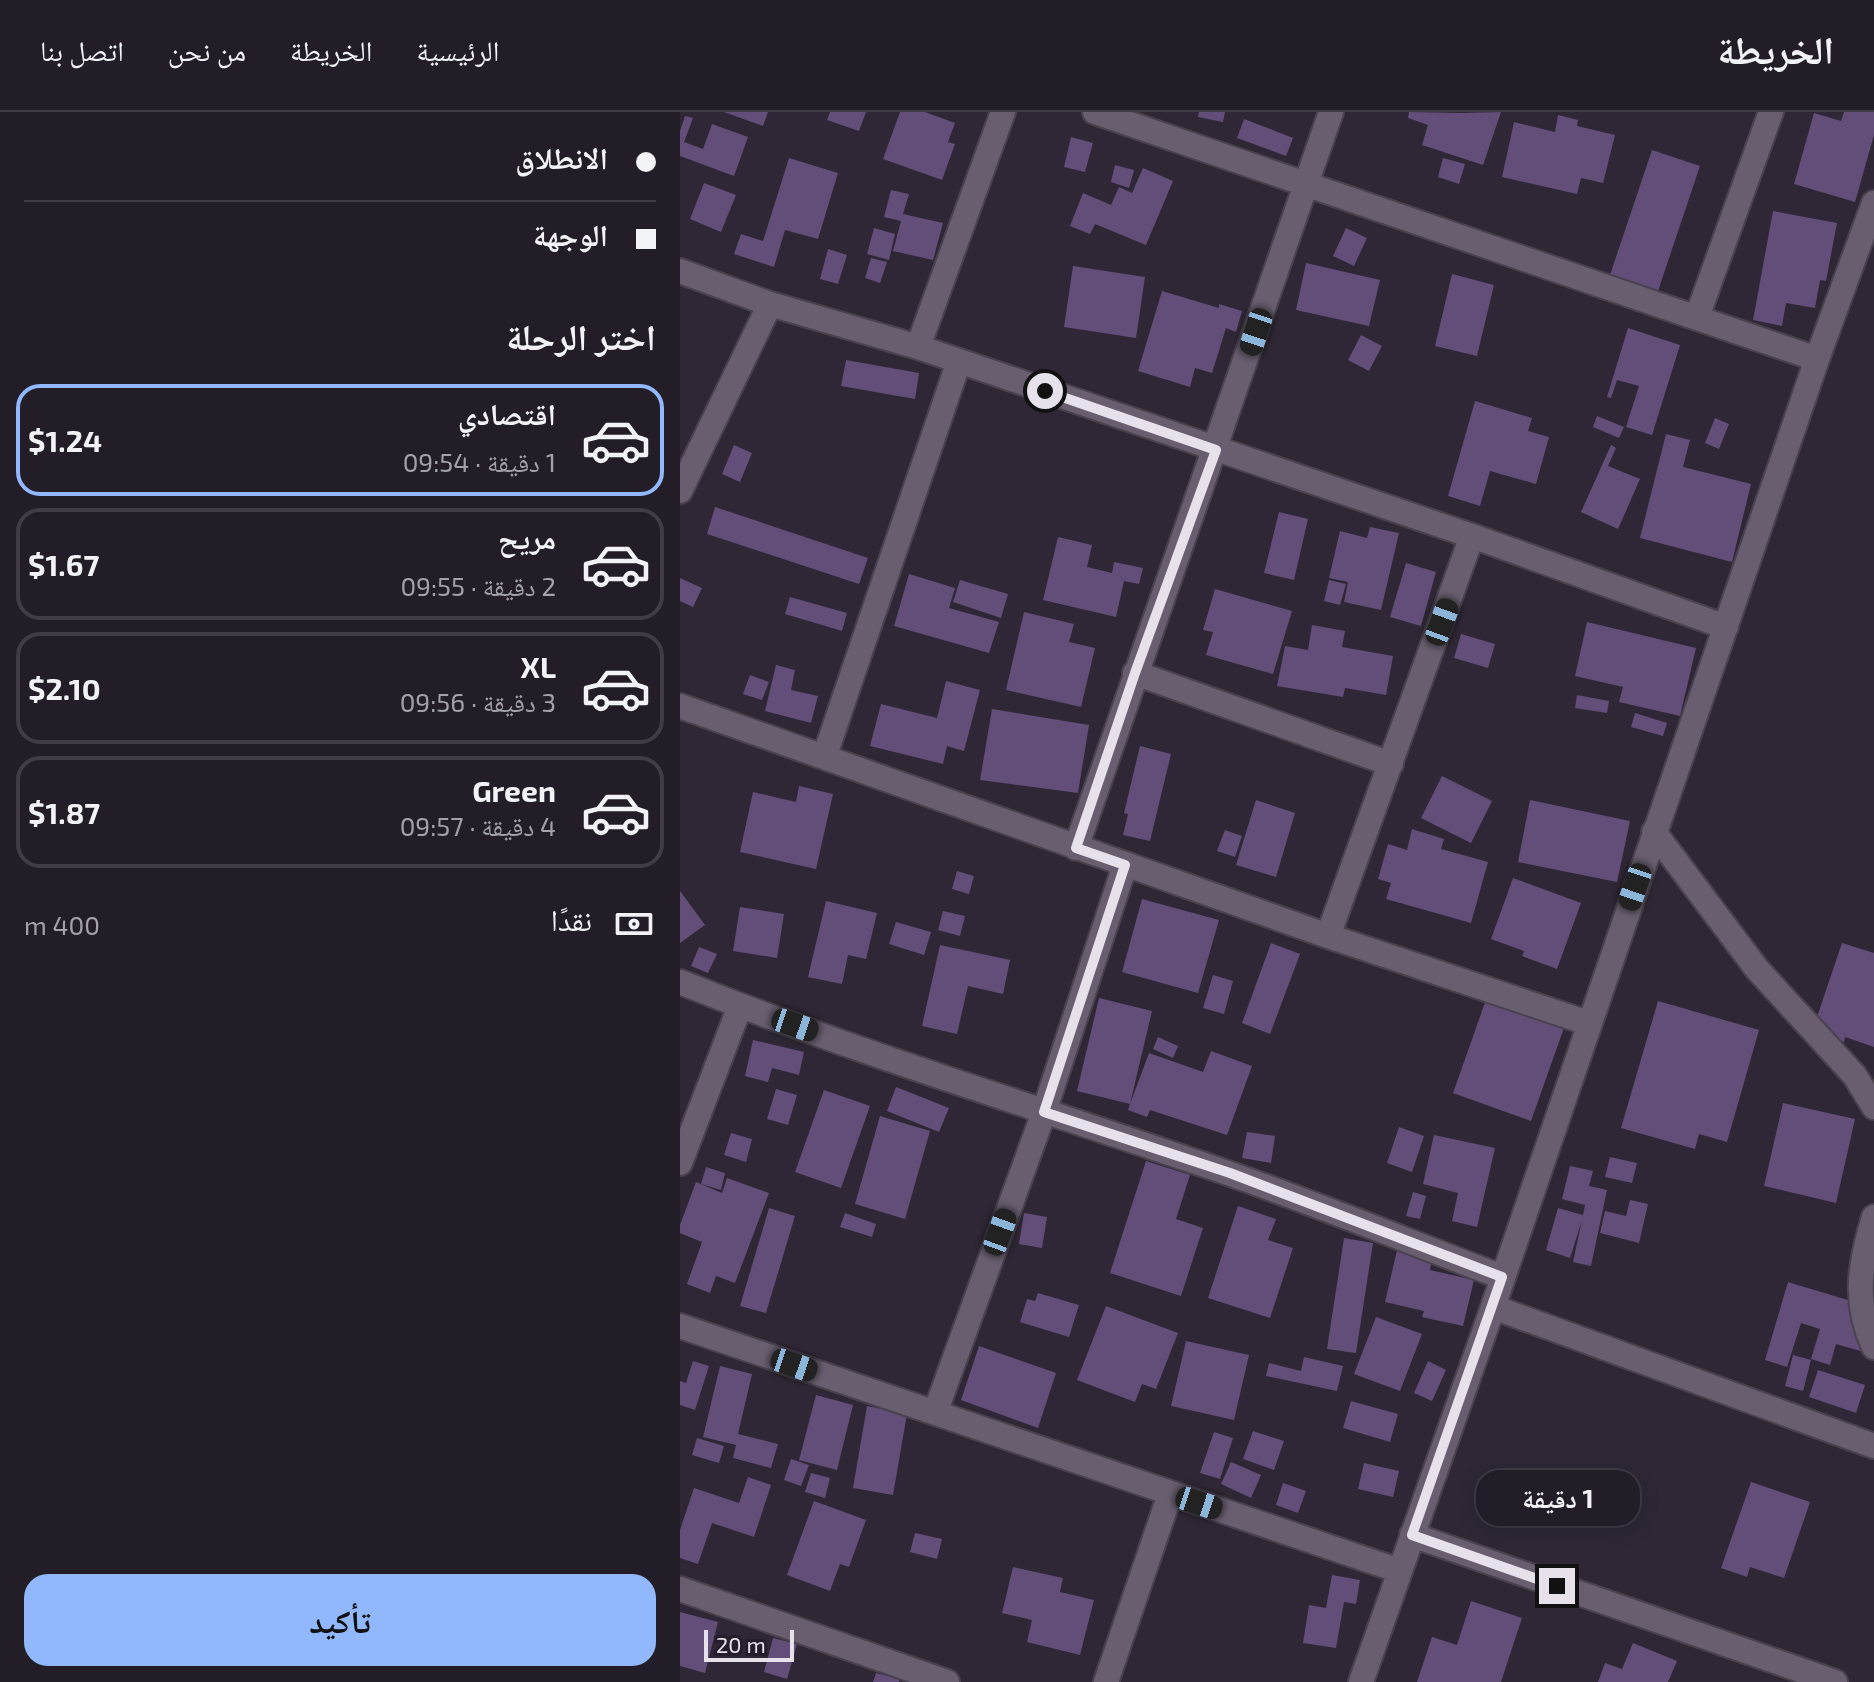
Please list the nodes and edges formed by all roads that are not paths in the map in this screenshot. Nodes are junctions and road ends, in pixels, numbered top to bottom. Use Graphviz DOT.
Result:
graph roads {
  1 [pos="1003,112"];
  2 [pos="1095,112"];
  3 [pos="1331,112"];
  4 [pos="1771,112"];
  5 [pos="1305,183"];
  6 [pos="1874,203"];
  7 [pos="680,271"];
  8 [pos="770,304"];
  9 [pos="1697,317"];
  10 [pos="918,347"];
  11 [pos="1817,359"];
  12 [pos="959,361"];
  13 [pos="1216,450"];
  14 [pos="680,491"];
  15 [pos="1472,536"];
  16 [pos="1726,627"];
  17 [pos="1135,673"];
  18 [pos="680,706"];
  19 [pos="825,755"];
  20 [pos="1391,764"];
  21 [pos="1654,832"];
  22 [pos="1076,848"];
  23 [pos="1125,865"];
  24 [pos="1328,936"];
  25 [pos="680,982"];
  26 [pos="740,1006"];
  27 [pos="1588,1023"];
  28 [pos="1874,1107"];
  29 [pos="1044,1112"];
  30 [pos="680,1163"];
  31 [pos="1874,1217"];
  32 [pos="1502,1277"];
  33 [pos="1493,1307"];
  34 [pos="680,1326"];
  35 [pos="1874,1347"];
  36 [pos="935,1413"];
  37 [pos="1874,1446"];
  38 [pos="1170,1494"];
  39 [pos="1412,1535"];
  40 [pos="1400,1571"];
  41 [pos="680,1589"];
  42 [pos="1786,1674"];
  43 [pos="908,1676"];
  44 [pos="947,1682"];
  45 [pos="1106,1682"];
  46 [pos="1361,1682"];
  47 [pos="1835,1682"];
  1 -- 10 [label="street"];
  2 -- 5 [label="street"];
  3 -- 5 [label="street"];
  4 -- 9 [label="street"];
  5 -- 9 [label="street"];
  5 -- 13 [label="street"];
  6 -- 11 [label="street"];
  7 -- 8 [label="street"];
  8 -- 10 [label="street"];
  8 -- 14 [label="street"];
  9 -- 11 [label="street"];
  10 -- 12 [label="street"];
  11 -- 16 [label="street"];
  12 -- 13 [label="street"];
  12 -- 19 [label="street"];
  13 -- 15 [label="street"];
  13 -- 17 [label="street"];
  15 -- 16 [label="street"];
  15 -- 20 [label="street"];
  16 -- 21 [label="street"];
  17 -- 20 [label="street"];
  17 -- 22 [label="street"];
  18 -- 19 [label="street"];
  19 -- 22 [label="street"];
  20 -- 24 [label="street"];
  21 -- 27 [label="street"];
  21 -- 28 [label="street"];
  22 -- 23 [label="street"];
  23 -- 24 [label="street"];
  23 -- 29 [label="street"];
  24 -- 27 [label="street"];
  25 -- 26 [label="street"];
  26 -- 29 [label="street"];
  26 -- 30 [label="street"];
  27 -- 32 [label="street"];
  29 -- 32 [label="street"];
  29 -- 36 [label="street"];
  31 -- 35 [label="street"];
  32 -- 33 [label="street"];
  33 -- 37 [label="street"];
  33 -- 39 [label="street"];
  34 -- 36 [label="street"];
  36 -- 38 [label="street"];
  38 -- 40 [label="street"];
  38 -- 45 [label="street"];
  39 -- 40 [label="street"];
  39 -- 42 [label="street"];
  40 -- 46 [label="street"];
  41 -- 43 [label="street"];
  42 -- 47 [label="street"];
  43 -- 44 [label="street"];
}
